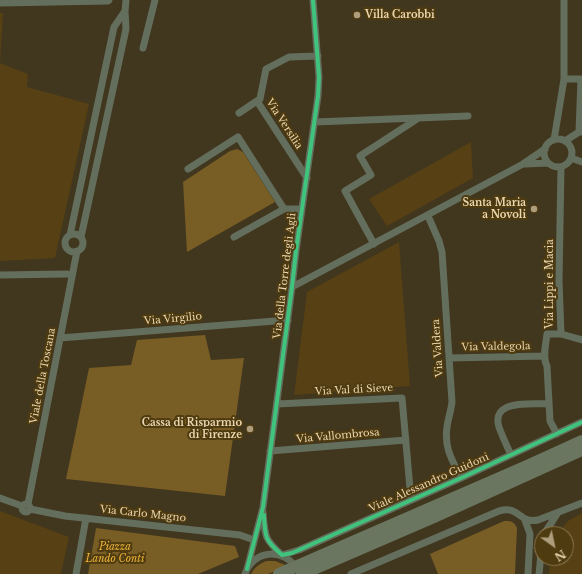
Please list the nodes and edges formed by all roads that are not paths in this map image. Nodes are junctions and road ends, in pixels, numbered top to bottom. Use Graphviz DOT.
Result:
graph roads {
  1 [pos="108,0"];
  2 [pos="126,0"];
  3 [pos="155,0"];
  4 [pos="312,0"];
  5 [pos="564,0"];
  6 [pos="0,2"];
  7 [pos="125,11"];
  8 [pos="143,48"];
  9 [pos="318,56"];
  10 [pos="564,79"];
  11 [pos="581,79"];
  12 [pos="257,101"];
  13 [pos="239,113"];
  14 [pos="468,116"];
  15 [pos="418,118"];
  16 [pos="315,122"];
  17 [pos="580,132"];
  18 [pos="554,140"];
  19 [pos="565,141"];
  20 [pos="545,149"];
  21 [pos="571,158"];
  22 [pos="582,162"];
  23 [pos="548,163"];
  24 [pos="523,164"];
  25 [pos="561,167"];
  26 [pos="188,168"];
  27 [pos="307,178"];
  28 [pos="284,209"];
  29 [pos="302,209"];
  30 [pos="428,216"];
  31 [pos="70,236"];
  32 [pos="81,237"];
  33 [pos="234,237"];
  34 [pos="374,244"];
  35 [pos="74,251"];
  36 [pos="68,274"];
  37 [pos="0,275"];
  38 [pos="292,287"];
  39 [pos="288,320"];
  40 [pos="561,334"];
  41 [pos="60,338"];
  42 [pos="582,340"];
  43 [pos="582,345"];
  44 [pos="544,356"];
  45 [pos="449,358"];
  46 [pos="277,404"];
  47 [pos="549,404"];
  48 [pos="582,422"];
  49 [pos="557,434"];
  50 [pos="406,440"];
  51 [pos="582,440"];
  52 [pos="582,450"];
  53 [pos="270,451"];
  54 [pos="511,455"];
  55 [pos="461,478"];
  56 [pos="0,498"];
  57 [pos="411,500"];
  58 [pos="582,503"];
  59 [pos="26,506"];
  60 [pos="263,507"];
  61 [pos="558,512"];
  62 [pos="86,518"];
  63 [pos="525,520"];
  64 [pos="548,526"];
  65 [pos="254,540"];
  66 [pos="282,555"];
  67 [pos="246,571"];
  68 [pos="299,572"];
  69 [pos="76,574"];
  70 [pos="239,574"];
  71 [pos="279,574"];
  72 [pos="351,574"];
  73 [pos="528,574"];
  1 -- 6 [label="street"];
  2 -- 7 [label="street, Viale della Toscana"];
  3 -- 8 [label="street"];
  4 -- 9 [label="street, Via della Torre degli Agli"];
  5 -- 10 [label="street"];
  7 -- 31 [label="street, Viale della Toscana"];
  7 -- 32 [label="street, Viale della Toscana"];
  9 -- 12 [label="street, Via Versilia"];
  9 -- 16 [label="street, Via della Torre degli Agli"];
  10 -- 11 [label="street"];
  10 -- 18 [label="street"];
  11 -- 17 [label="street"];
  12 -- 13 [label="street, Via Versilia"];
  12 -- 27 [label="street, Via Versilia"];
  14 -- 15 [label="street"];
  15 -- 16 [label="street"];
  15 -- 34 [label="street"];
  16 -- 27 [label="street, Via della Torre degli Agli"];
  17 -- 19 [label="street"];
  18 -- 19 [label="street"];
  18 -- 20 [label="street"];
  19 -- 21 [label="street"];
  20 -- 23 [label="street"];
  20 -- 24 [label="street"];
  21 -- 22 [label="street"];
  21 -- 25 [label="street"];
  23 -- 24 [label="street"];
  23 -- 25 [label="street"];
  24 -- 30 [label="street"];
  25 -- 40 [label="street, Via Lippi e Macia"];
  26 -- 28 [label="street"];
  27 -- 29 [label="street, Via della Torre degli Agli"];
  28 -- 29 [label="street"];
  28 -- 33 [label="street"];
  29 -- 38 [label="street, Via della Torre degli Agli"];
  30 -- 34 [label="street"];
  30 -- 45 [label="street, Via Valdera"];
  31 -- 32 [label="street"];
  31 -- 35 [label="street, Viale della Toscana"];
  32 -- 35 [label="street, Viale della Toscana"];
  34 -- 38 [label="street"];
  35 -- 36 [label="street, Viale della Toscana"];
  35 -- 41 [label="street, Viale della Toscana"];
  36 -- 37 [label="street"];
  36 -- 59 [label="street, Viale della Toscana"];
  38 -- 39 [label="street, Via della Torre degli Agli"];
  39 -- 41 [label="street, Via Virgilio"];
  39 -- 46 [label="street, Via della Torre degli Agli"];
  40 -- 42 [label="street"];
  40 -- 43 [label="street"];
  40 -- 44 [label="street, Via Lippi e Macia"];
  41 -- 59 [label="street, Viale della Toscana"];
  44 -- 45 [label="street, Via Valdegola"];
  44 -- 47 [label="street, Via Lippi e Macia"];
  45 -- 55 [label="street, Via Valdera"];
  46 -- 50 [label="street, Via Val di Sieve"];
  46 -- 53 [label="street, Via della Torre degli Agli"];
  47 -- 49 [label="street, Via Lippi e Macia"];
  47 -- 54 [label="street"];
  48 -- 49 [label="street, Viale Alessandro Guidoni"];
  49 -- 54 [label="street, Viale Alessandro Guidoni"];
  50 -- 53 [label="street, Via Vallombrosa"];
  50 -- 57 [label="street, Via Val di Sieve"];
  51 -- 68 [label="main road"];
  52 -- 68 [label="main road"];
  53 -- 60 [label="street, Via della Torre degli Agli"];
  54 -- 55 [label="street, Viale Alessandro Guidoni"];
  55 -- 57 [label="street, Viale Alessandro Guidoni"];
  56 -- 59 [label="street, Via Carlo Magno"];
  57 -- 66 [label="street, Viale Alessandro Guidoni"];
  58 -- 61 [label="street"];
  59 -- 62 [label="street, Via Carlo Magno"];
  60 -- 65 [label="street, Via della Torre degli Agli"];
  60 -- 66 [label="street, Via della Torre degli Agli"];
  61 -- 63 [label="street"];
  61 -- 64 [label="street"];
  62 -- 65 [label="street, Via Carlo Magno"];
  62 -- 69 [label="street"];
  63 -- 72 [label="street"];
  63 -- 73 [label="street"];
  65 -- 67 [label="street, Via della Torre degli Agli"];
  66 -- 67 [label="street, Viale Alessandro Guidoni"];
  66 -- 68 [label="street"];
  67 -- 70 [label="street, Viale Alessandro Guidoni"];
  68 -- 71 [label="main road"];
}
